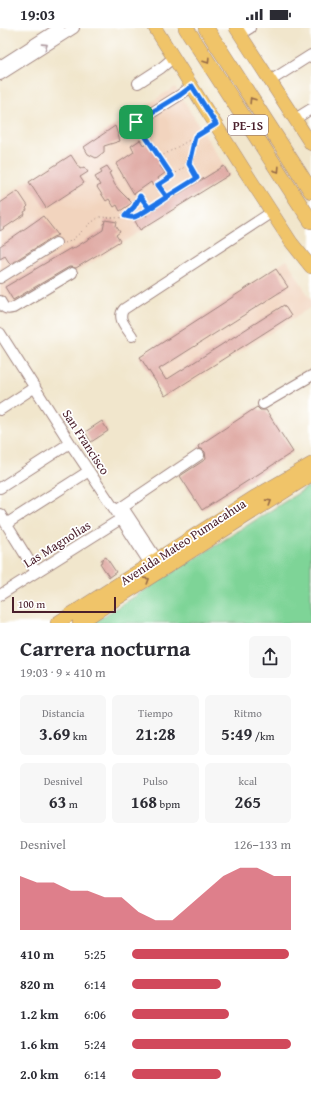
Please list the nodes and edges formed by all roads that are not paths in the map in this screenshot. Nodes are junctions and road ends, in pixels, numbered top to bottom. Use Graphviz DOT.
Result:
graph roads {
  1 [pos="59,28"];
  2 [pos="74,28"];
  3 [pos="154,28"];
  4 [pos="186,28"];
  5 [pos="206,28"];
  6 [pos="242,30"];
  7 [pos="311,55"];
  8 [pos="173,58"];
  9 [pos="0,66"];
  10 [pos="0,75"];
  11 [pos="270,81"];
  12 [pos="138,83"];
  13 [pos="192,86"];
  14 [pos="311,109"];
  15 [pos="295,120"];
  16 [pos="132,124"];
  17 [pos="311,144"];
  18 [pos="311,191"];
  19 [pos="272,212"];
  20 [pos="311,221"];
  21 [pos="56,243"];
  22 [pos="311,267"];
  23 [pos="72,273"];
  24 [pos="0,278"];
  25 [pos="0,301"];
  26 [pos="0,333"];
  27 [pos="132,336"];
  28 [pos="311,376"];
  29 [pos="35,387"];
  30 [pos="263,404"];
  31 [pos="0,410"];
  32 [pos="70,443"];
  33 [pos="200,455"];
  34 [pos="311,455"];
  35 [pos="311,464"];
  36 [pos="89,471"];
  37 [pos="311,475"];
  38 [pos="0,488"];
  39 [pos="122,513"];
  40 [pos="0,514"];
  41 [pos="6,524"];
  42 [pos="198,533"];
  43 [pos="153,562"];
  44 [pos="36,572"];
  45 [pos="0,595"];
  46 [pos="57,623"];
  47 [pos="79,623"];
  1 -- 9 [label="street"];
  10 -- 2 [label="street, one-way"];
  3 -- 8 [label="main road"];
  4 -- 20 [label="highway, PE-1S, one-way"];
  18 -- 5 [label="highway, PE-1S, one-way"];
  6 -- 11 [label="main road"];
  7 -- 11 [label="street"];
  8 -- 12 [label="street"];
  8 -- 13 [label="main road"];
  11 -- 15 [label="main road"];
  13 -- 16 [label="street"];
  13 -- 19 [label="main road"];
  14 -- 15 [label="street"];
  15 -- 17 [label="main road"];
  19 -- 22 [label="main road"];
  19 -- 27 [label="street"];
  21 -- 24 [label="street"];
  23 -- 25 [label="street"];
  26 -- 29 [label="street, San Francisco"];
  28 -- 30 [label="street"];
  29 -- 31 [label="street"];
  29 -- 32 [label="street, San Francisco"];
  32 -- 36 [label="street, San Francisco"];
  32 -- 38 [label="street"];
  33 -- 39 [label="street, Las Magnolias"];
  34 -- 42 [label="main road"];
  35 -- 42 [label="main road, Avenida Mateo Pumacahua"];
  36 -- 39 [label="street, San Francisco"];
  36 -- 41 [label="street"];
  47 -- 37 [label="main road, Avenida Mateo Pumacahua, one-way"];
  39 -- 43 [label="street, San Francisco"];
  39 -- 44 [label="street, Las Magnolias"];
  40 -- 41 [label="street"];
  41 -- 44 [label="street"];
  42 -- 43 [label="main road, Avenida Mateo Pumacahua"];
  43 -- 46 [label="main road, Avenida Mateo Pumacahua"];
  44 -- 45 [label="street, Las Magnolias"];
}
